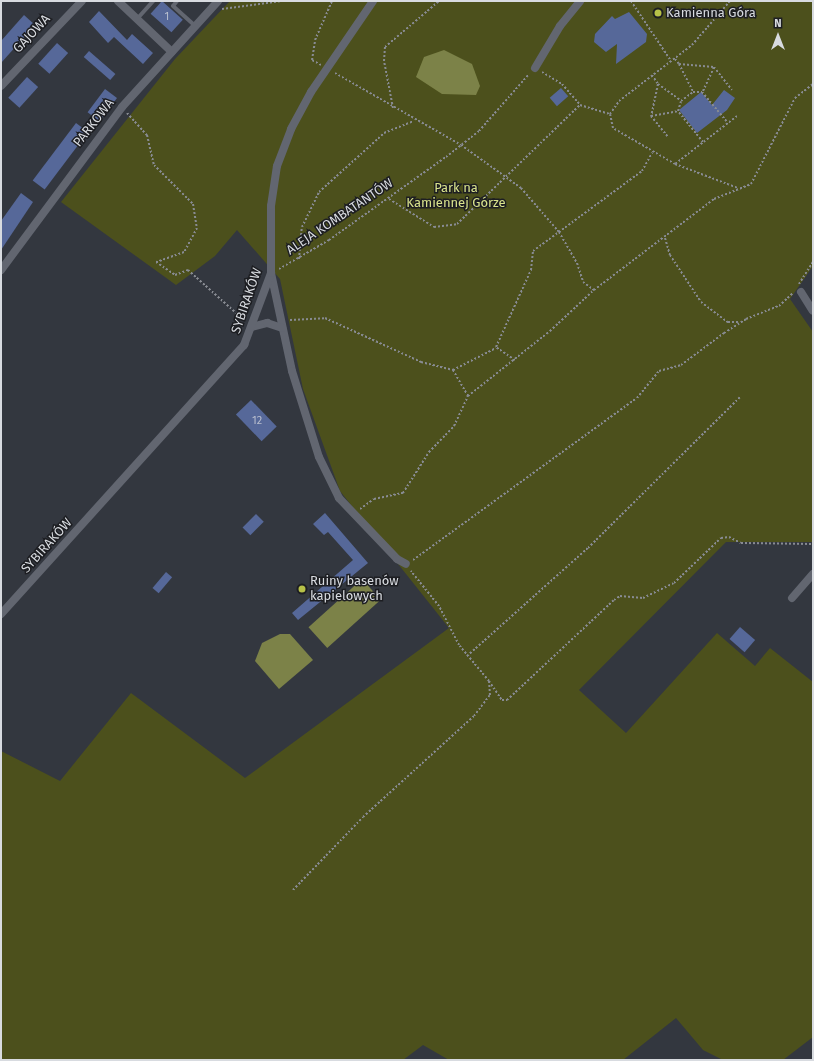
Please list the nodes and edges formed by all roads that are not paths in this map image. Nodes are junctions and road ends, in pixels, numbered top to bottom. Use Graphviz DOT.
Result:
graph roads {
  1 [pos="82,1"];
  2 [pos="118,1"];
  3 [pos="153,1"];
  4 [pos="177,1"];
  5 [pos="374,1"];
  6 [pos="580,1"];
  7 [pos="218,5"];
  8 [pos="137,19"];
  9 [pos="196,26"];
  10 [pos="172,52"];
  11 [pos="535,68"];
  12 [pos="1,86"];
  13 [pos="1,270"];
  14 [pos="271,273"];
  15 [pos="799,289"];
  16 [pos="813,311"];
  17 [pos="282,325"];
  18 [pos="252,327"];
  19 [pos="406,564"];
  20 [pos="813,574"];
  21 [pos="792,598"];
  22 [pos="1,614"];
  1 -- 12 [label="street, GAJOWA"];
  2 -- 8 [label="street"];
  3 -- 8 [label="lane"];
  4 -- 9 [label="lane"];
  5 -- 14 [label="street, SYBIRAKÓW"];
  6 -- 11 [label="street"];
  7 -- 9 [label="street, PARKOWA"];
  8 -- 10 [label="street"];
  9 -- 10 [label="street, PARKOWA"];
  10 -- 13 [label="street, PARKOWA"];
  14 -- 17 [label="street"];
  14 -- 18 [label="street, SYBIRAKÓW"];
  15 -- 16 [label="street"];
  17 -- 18 [label="street"];
  17 -- 19 [label="street"];
  18 -- 22 [label="street, SYBIRAKÓW"];
  20 -- 21 [label="street"];
}
